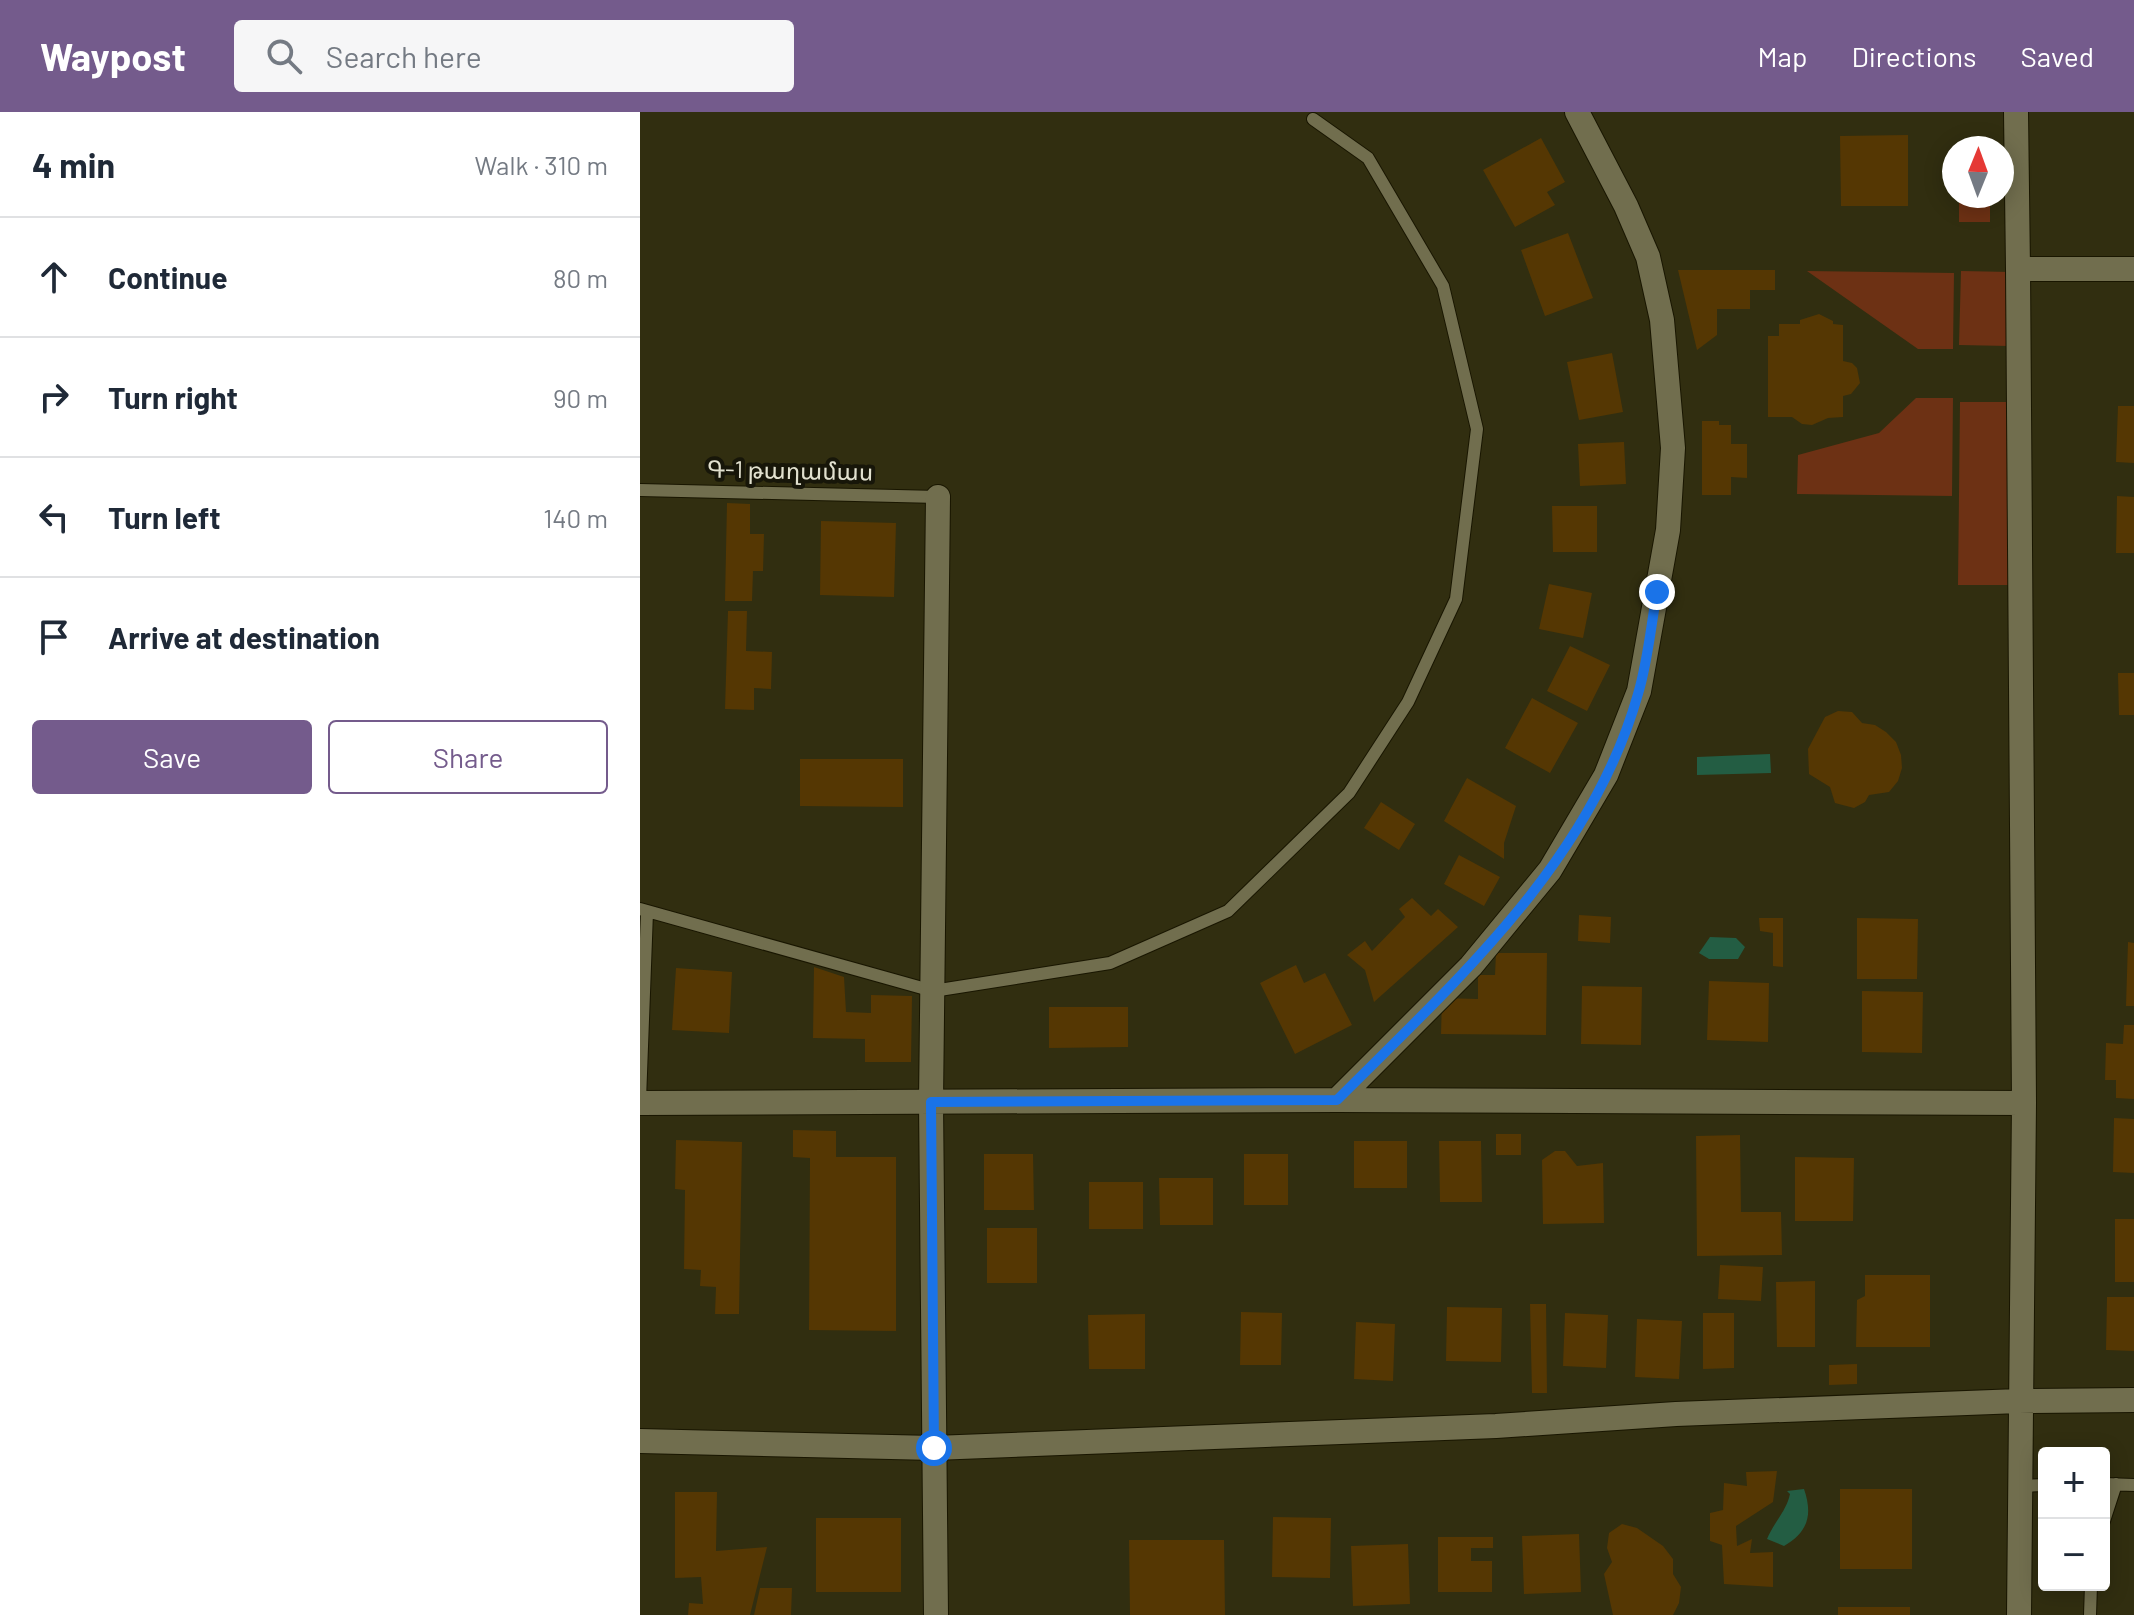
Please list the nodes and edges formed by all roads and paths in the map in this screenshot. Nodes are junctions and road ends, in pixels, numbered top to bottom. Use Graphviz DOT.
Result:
graph roads {
  1 [pos="1577,112"];
  2 [pos="2016,112"];
  3 [pos="1313,119"];
  4 [pos="2018,269"];
  5 [pos="2134,269"];
  6 [pos="640,490"];
  7 [pos="938,497"];
  8 [pos="644,910"];
  9 [pos="933,991"];
  10 [pos="1337,1100"];
  11 [pos="640,1102"];
  12 [pos="931,1102"];
  13 [pos="2024,1103"];
  14 [pos="2134,1400"];
  15 [pos="2019,1401"];
  16 [pos="640,1441"];
  17 [pos="934,1448"];
  18 [pos="2110,1484"];
  19 [pos="2038,1485"];
  20 [pos="2134,1485"];
  21 [pos="2019,1486"];
  22 [pos="2091,1591"];
  23 [pos="936,1615"];
  24 [pos="2019,1615"];
  25 [pos="2090,1615"];
  1 -- 10 [label="street"];
  2 -- 4 [label="street"];
  3 -- 9 [label="lane"];
  4 -- 5 [label="street"];
  4 -- 13 [label="street"];
  6 -- 7 [label="lane, Գ-1 թաղամաս"];
  7 -- 9 [label="street"];
  8 -- 9 [label="lane"];
  8 -- 11 [label="lane"];
  9 -- 12 [label="street"];
  10 -- 12 [label="street"];
  10 -- 13 [label="street"];
  11 -- 12 [label="street"];
  12 -- 17 [label="street"];
  13 -- 15 [label="street"];
  14 -- 15 [label="street"];
  15 -- 17 [label="street"];
  15 -- 21 [label="street"];
  16 -- 17 [label="street"];
  17 -- 23 [label="street"];
  18 -- 20 [label="lane"];
  19 -- 21 [label="lane"];
  21 -- 24 [label="street"];
  22 -- 25 [label="lane"];
}
